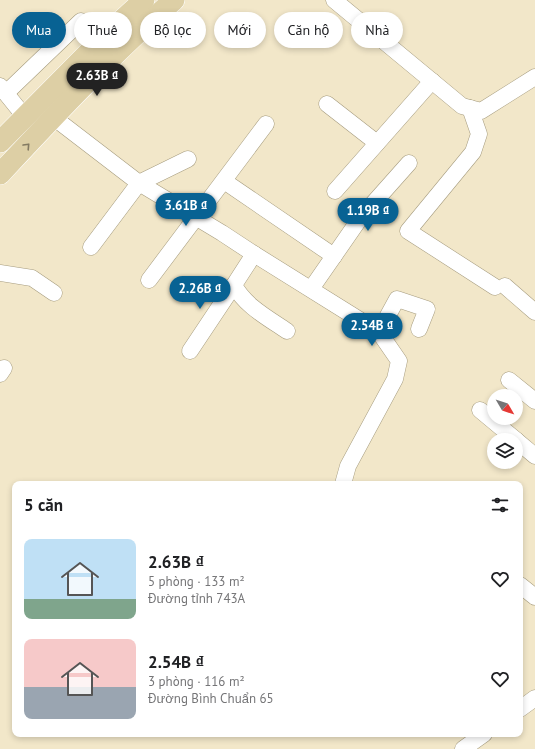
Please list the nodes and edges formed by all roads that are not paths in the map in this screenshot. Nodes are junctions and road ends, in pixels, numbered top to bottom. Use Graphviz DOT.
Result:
graph roads {
  1 [pos="144,0"];
  2 [pos="174,0"];
  3 [pos="334,0"];
  4 [pos="131,12"];
  5 [pos="74,27"];
  6 [pos="132,39"];
  7 [pos="93,48"];
  8 [pos="122,48"];
  9 [pos="535,77"];
  10 [pos="432,81"];
  11 [pos="3,90"];
  12 [pos="327,104"];
  13 [pos="470,108"];
  14 [pos="25,117"];
  15 [pos="53,118"];
  16 [pos="266,124"];
  17 [pos="0,142"];
  18 [pos="377,143"];
  19 [pos="188,159"];
  20 [pos="409,163"];
  21 [pos="0,174"];
  22 [pos="224,181"];
  23 [pos="139,182"];
  24 [pos="335,191"];
  25 [pos="197,218"];
  26 [pos="91,247"];
  27 [pos="254,254"];
  28 [pos="334,256"];
  29 [pos="0,273"];
  30 [pos="149,280"];
  31 [pos="234,285"];
  32 [pos="311,289"];
  33 [pos="54,293"];
  34 [pos="535,312"];
  35 [pos="419,329"];
  36 [pos="287,331"];
  37 [pos="379,332"];
  38 [pos="190,351"];
  39 [pos="509,380"];
  40 [pos="535,401"];
  41 [pos="480,410"];
  42 [pos="508,433"];
  43 [pos="523,446"];
  44 [pos="535,456"];
  45 [pos="345,481"];
  46 [pos="523,587"];
  47 [pos="535,597"];
  48 [pos="535,698"];
  49 [pos="523,707"];
  50 [pos="480,737"];
  51 [pos="463,749"];
  1 -- 4 [label="main road"];
  2 -- 6 [label="main road"];
  3 -- 10 [label="street"];
  5 -- 11 [label="street"];
  7 -- 14 [label="main road"];
  8 -- 15 [label="main road"];
  9 -- 13 [label="street"];
  10 -- 13 [label="street"];
  10 -- 18 [label="street"];
  11 -- 14 [label="street"];
  12 -- 18 [label="street"];
  13 -- 34 [label="street"];
  14 -- 17 [label="main road"];
  21 -- 15 [label="main road, one-way"];
  15 -- 23 [label="street"];
  16 -- 22 [label="street"];
  18 -- 24 [label="street"];
  19 -- 23 [label="street"];
  20 -- 28 [label="street"];
  22 -- 25 [label="street"];
  22 -- 28 [label="street"];
  23 -- 25 [label="street"];
  23 -- 26 [label="street"];
  25 -- 27 [label="street"];
  25 -- 30 [label="street"];
  27 -- 31 [label="street"];
  27 -- 32 [label="street"];
  28 -- 32 [label="street"];
  29 -- 33 [label="street"];
  31 -- 36 [label="street"];
  31 -- 38 [label="street"];
  32 -- 37 [label="street"];
  35 -- 37 [label="street"];
  37 -- 45 [label="street"];
  39 -- 40 [label="street"];
  41 -- 42 [label="street"];
  43 -- 44 [label="street"];
  46 -- 47 [label="street"];
  48 -- 49 [label="street"];
  50 -- 51 [label="street"];
}
